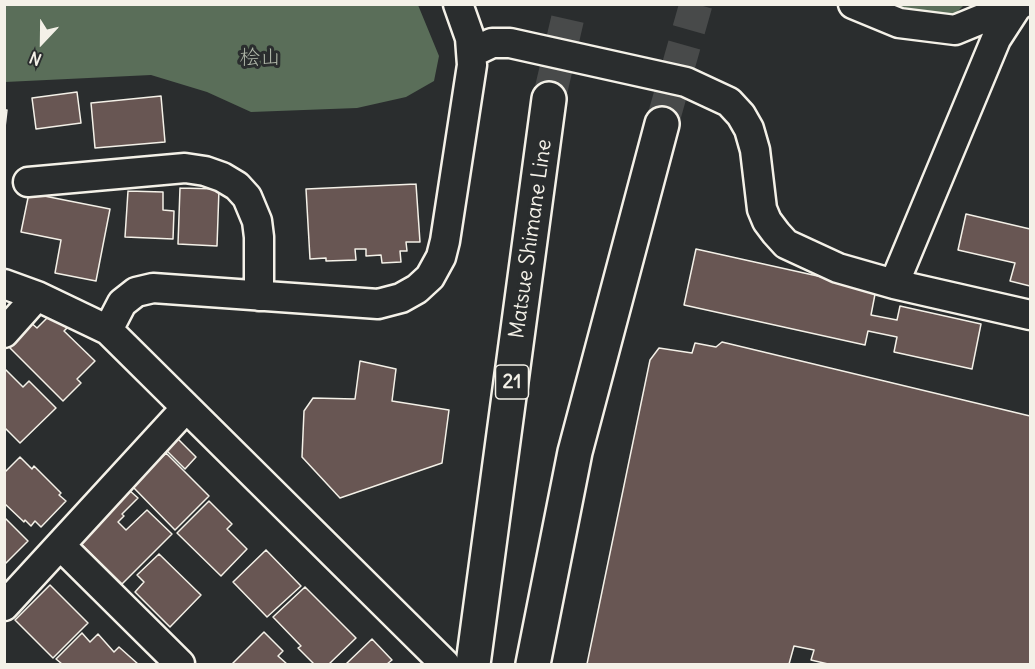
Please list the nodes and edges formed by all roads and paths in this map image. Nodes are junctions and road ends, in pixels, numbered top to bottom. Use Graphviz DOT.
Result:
graph roads {
  1 [pos="458,4"];
  2 [pos="853,4"];
  3 [pos="1019,5"];
  4 [pos="473,52"];
  5 [pos="549,99"];
  6 [pos="662,124"];
  7 [pos="28,182"];
  8 [pos="4,284"];
  9 [pos="894,284"];
  10 [pos="37,296"];
  11 [pos="259,296"];
  12 [pos="1030,315"];
  13 [pos="108,330"];
  14 [pos="4,333"];
  15 [pos="186,408"];
  16 [pos="60,545"];
  17 [pos="4,606"];
  18 [pos="180,664"];
  19 [pos="445,664"];
  20 [pos="473,664"];
  21 [pos="533,664"];
  1 -- 4 [label="street"];
  2 -- 3 [label="street"];
  3 -- 9 [label="street"];
  4 -- 9 [label="street"];
  4 -- 11 [label="street"];
  5 -- 20 [label="main road, Matsue Shimane Line / 21"];
  6 -- 21 [label="main road"];
  7 -- 11 [label="street"];
  8 -- 10 [label="street"];
  9 -- 12 [label="street"];
  10 -- 13 [label="street"];
  10 -- 14 [label="street"];
  11 -- 13 [label="street"];
  13 -- 15 [label="street"];
  15 -- 16 [label="street"];
  15 -- 19 [label="street"];
  16 -- 17 [label="street"];
  16 -- 18 [label="street"];
}
